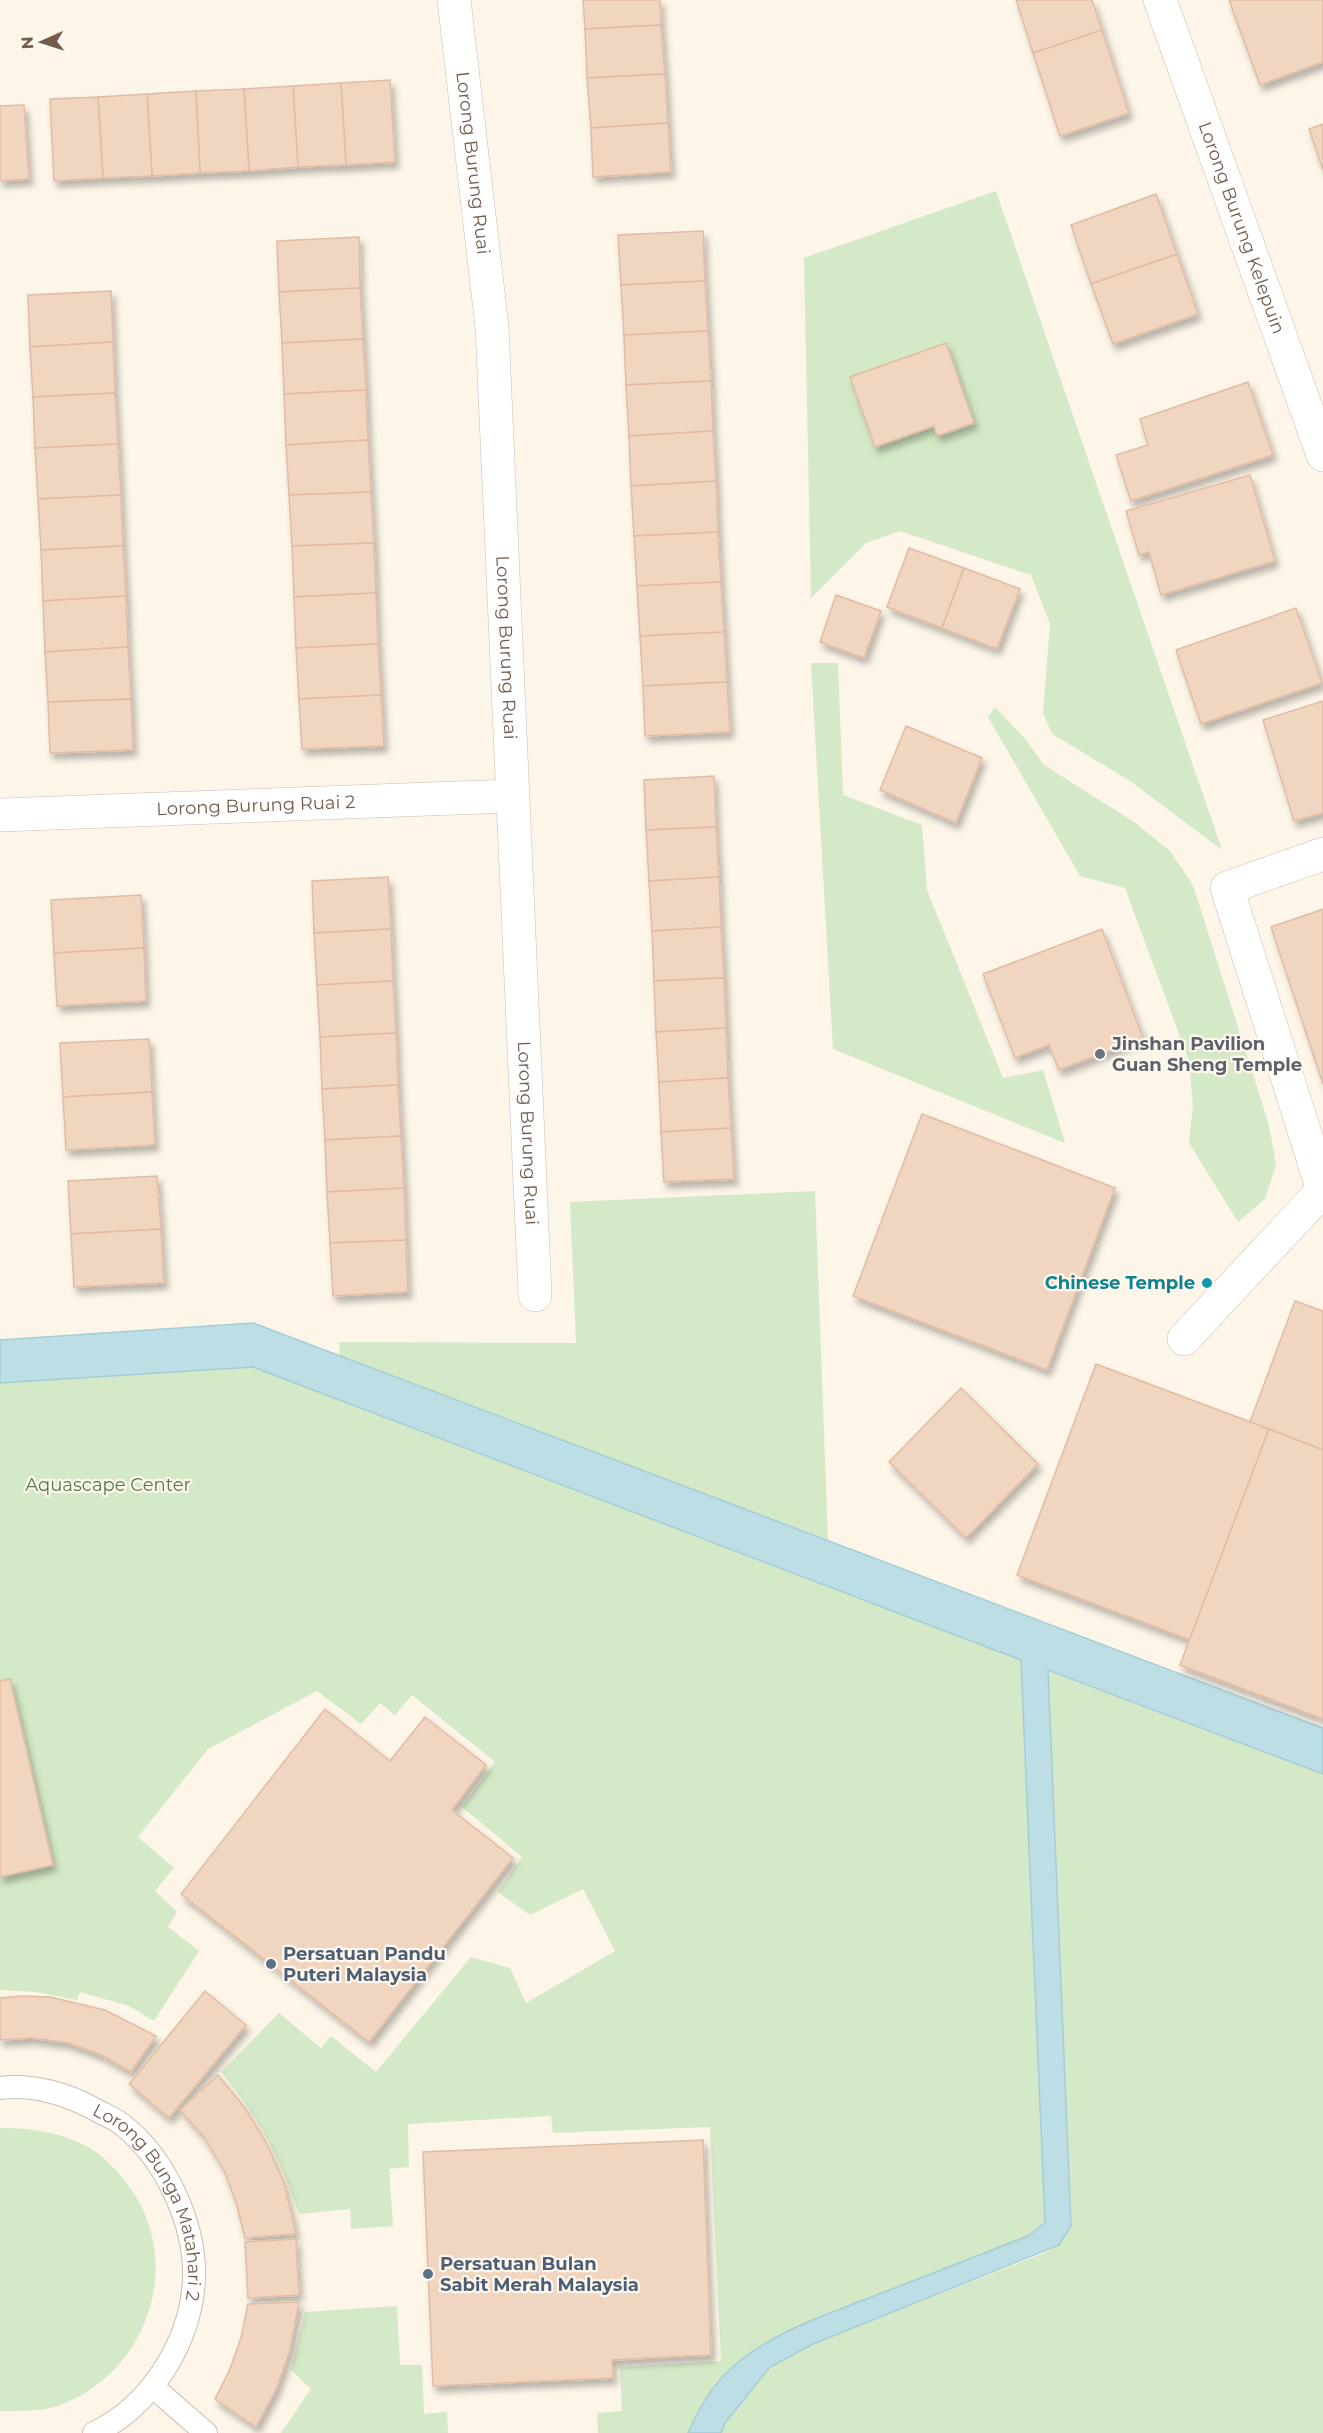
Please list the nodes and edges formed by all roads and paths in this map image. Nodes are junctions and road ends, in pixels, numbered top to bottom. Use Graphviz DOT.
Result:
graph roads {
  1 [pos="454,0"];
  2 [pos="1160,0"];
  3 [pos="1323,455"];
  4 [pos="512,796"];
  5 [pos="0,815"];
  6 [pos="1323,854"];
  7 [pos="1323,1190"];
  8 [pos="535,1295"];
  9 [pos="1184,1339"];
  10 [pos="0,2088"];
  11 [pos="153,2387"];
  12 [pos="94,2433"];
  13 [pos="206,2433"];
  1 -- 4 [label="street, Lorong Burung Ruai"];
  2 -- 3 [label="street, Lorong Burung Kelepuin"];
  4 -- 5 [label="street, Lorong Burung Ruai 2"];
  4 -- 8 [label="street, Lorong Burung Ruai"];
  6 -- 7 [label="street"];
  7 -- 9 [label="street"];
  10 -- 11 [label="lane, Lorong Bunga Matahari 2"];
  11 -- 12 [label="lane, Lorong Bunga Matahari 2"];
  11 -- 13 [label="lane"];
}
